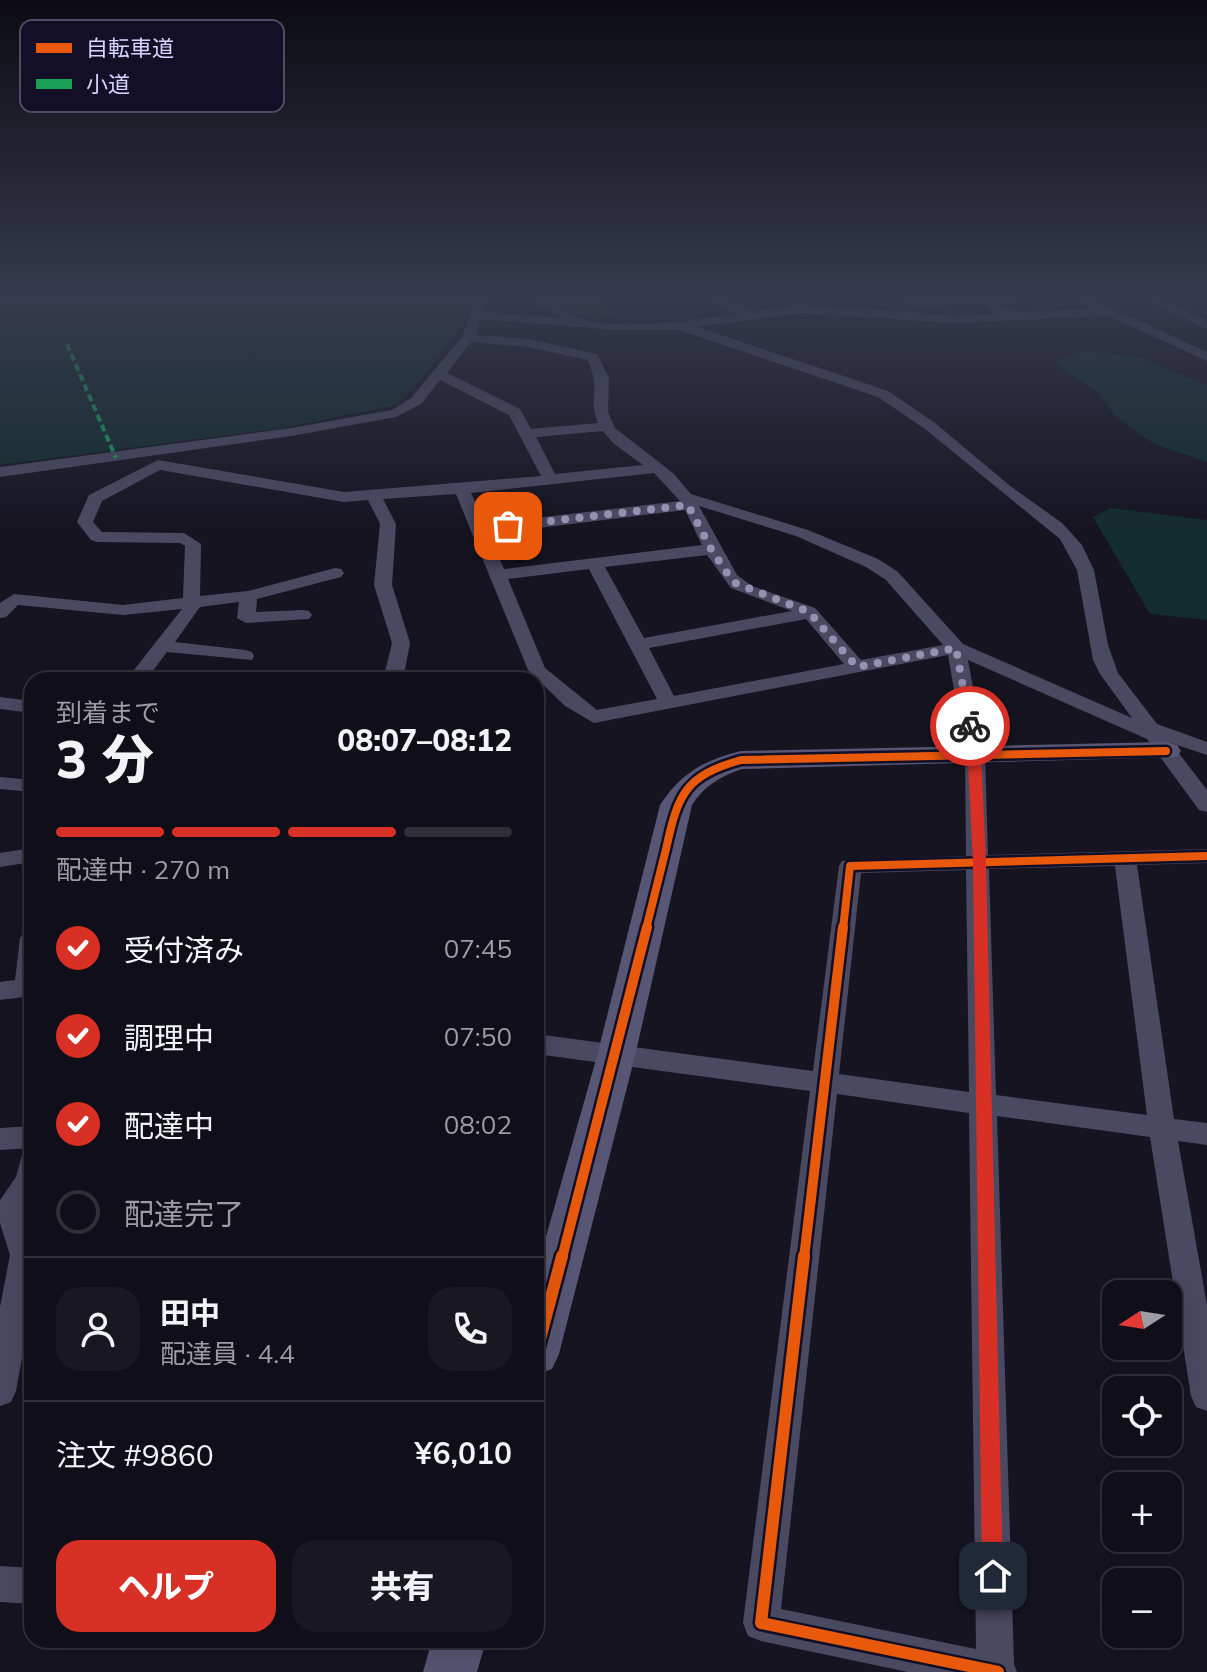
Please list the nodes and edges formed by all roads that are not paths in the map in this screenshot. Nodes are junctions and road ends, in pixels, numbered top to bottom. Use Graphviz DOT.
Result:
graph roads {
  1 [pos="441,371"];
  2 [pos="601,371"];
  3 [pos="814,371"];
  4 [pos="439,374"];
  5 [pos="608,426"];
  6 [pos="526,434"];
  7 [pos="153,459"];
  8 [pos="654,468"];
  9 [pos="0,472"];
  10 [pos="550,479"];
  11 [pos="462,489"];
  12 [pos="374,497"];
  13 [pos="686,500"];
  14 [pos="478,530"];
  15 [pos="711,549"];
  16 [pos="595,564"];
  17 [pos="335,573"];
  18 [pos="497,575"];
  19 [pos="249,596"];
  20 [pos="191,601"];
  21 [pos="809,612"];
  22 [pos="0,613"];
  23 [pos="303,615"];
  24 [pos="638,645"];
  25 [pos="162,646"];
  26 [pos="956,648"];
  27 [pos="245,656"];
  28 [pos="857,667"];
  29 [pos="142,672"];
  30 [pos="395,672"];
  31 [pos="539,672"];
  32 [pos="544,676"];
  33 [pos="0,703"];
  34 [pos="669,704"];
  35 [pos="24,706"];
  36 [pos="1158,738"];
  37 [pos="1207,749"];
  38 [pos="975,753"];
  39 [pos="0,783"];
  40 [pos="24,785"];
  41 [pos="1207,805"];
  42 [pos="24,856"];
  43 [pos="1207,856"];
  44 [pos="0,860"];
  45 [pos="1125,860"];
  46 [pos="979,862"];
  47 [pos="24,988"];
  48 [pos="0,991"];
  49 [pos="544,1045"];
  50 [pos="616,1056"];
  51 [pos="824,1081"];
  52 [pos="983,1102"];
  53 [pos="1162,1128"];
  54 [pos="1207,1134"];
  55 [pos="24,1138"];
  56 [pos="0,1139"];
  57 [pos="24,1186"];
  58 [pos="24,1252"];
  59 [pos="24,1260"];
  60 [pos="1197,1278"];
  61 [pos="544,1324"];
  62 [pos="4,1350"];
  63 [pos="0,1391"];
  64 [pos="1207,1396"];
  65 [pos="0,1584"];
  66 [pos="24,1586"];
  67 [pos="457,1648"];
  68 [pos="450,1672"];
  69 [pos="996,1672"];
  1 -- 4 [label="street"];
  2 -- 5 [label="street"];
  3 -- 36 [label="street"];
  4 -- 6 [label="street"];
  4 -- 7 [label="street"];
  5 -- 6 [label="street"];
  5 -- 8 [label="street"];
  6 -- 10 [label="street"];
  7 -- 9 [label="street"];
  7 -- 12 [label="street"];
  7 -- 20 [label="street"];
  8 -- 10 [label="street"];
  8 -- 13 [label="street"];
  10 -- 11 [label="street"];
  11 -- 12 [label="street"];
  11 -- 14 [label="street"];
  12 -- 30 [label="street"];
  13 -- 14 [label="street"];
  13 -- 15 [label="street"];
  13 -- 26 [label="street"];
  14 -- 18 [label="street"];
  15 -- 16 [label="street"];
  15 -- 21 [label="street"];
  16 -- 18 [label="street"];
  16 -- 24 [label="street"];
  17 -- 19 [label="street"];
  18 -- 31 [label="street"];
  19 -- 20 [label="street"];
  19 -- 23 [label="street"];
  20 -- 22 [label="street"];
  20 -- 25 [label="street"];
  21 -- 24 [label="street"];
  21 -- 28 [label="street"];
  24 -- 34 [label="street"];
  25 -- 27 [label="street"];
  25 -- 29 [label="street"];
  26 -- 28 [label="street"];
  26 -- 36 [label="street"];
  26 -- 38 [label="street"];
  28 -- 34 [label="street"];
  32 -- 34 [label="street"];
  33 -- 35 [label="street"];
  36 -- 37 [label="street"];
  36 -- 38 [label="street"];
  36 -- 41 [label="street"];
  38 -- 46 [label="street"];
  38 -- 50 [label="street"];
  39 -- 40 [label="street"];
  42 -- 44 [label="street"];
  43 -- 45 [label="street"];
  45 -- 46 [label="street"];
  45 -- 53 [label="street"];
  46 -- 51 [label="street"];
  46 -- 52 [label="street"];
  47 -- 48 [label="street"];
  49 -- 50 [label="street"];
  50 -- 51 [label="street"];
  50 -- 61 [label="street"];
  51 -- 52 [label="street"];
  51 -- 69 [label="street"];
  52 -- 53 [label="street"];
  52 -- 69 [label="street"];
  53 -- 54 [label="street"];
  53 -- 60 [label="street"];
  55 -- 56 [label="street"];
  57 -- 58 [label="street"];
  59 -- 62 [label="street"];
  60 -- 64 [label="street"];
  62 -- 63 [label="street"];
  65 -- 66 [label="street"];
  67 -- 68 [label="street"];
}
